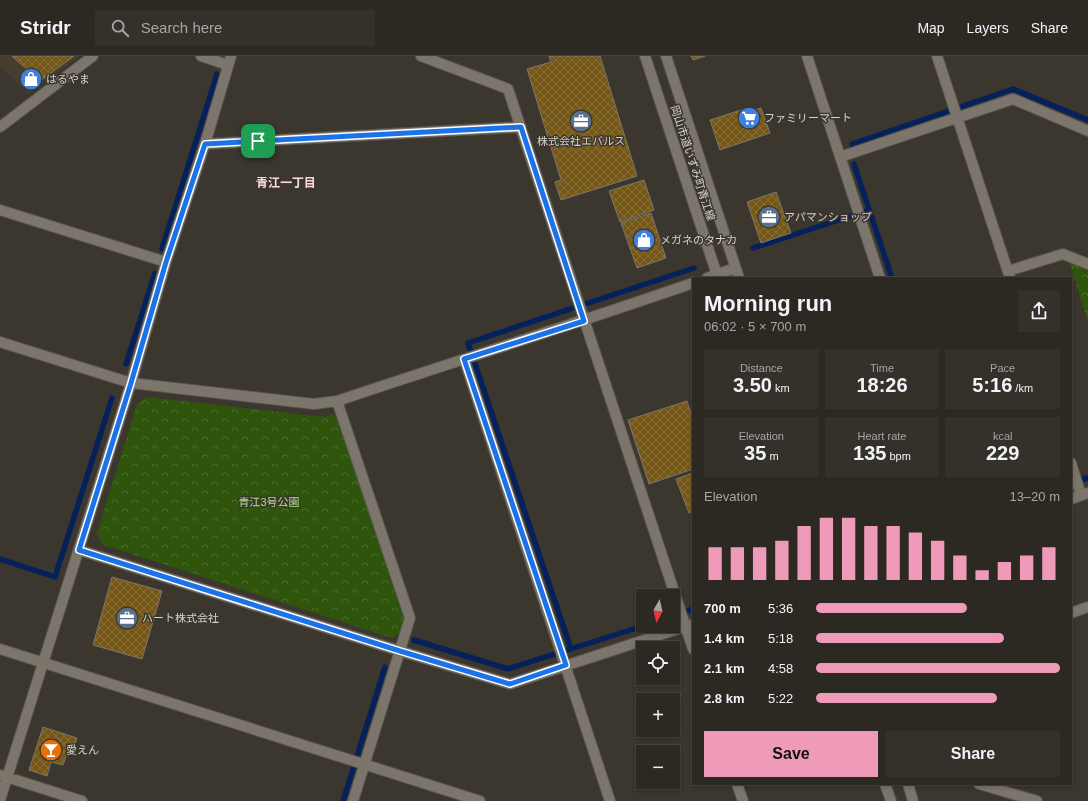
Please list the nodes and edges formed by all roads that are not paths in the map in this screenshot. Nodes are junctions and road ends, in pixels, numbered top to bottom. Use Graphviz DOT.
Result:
graph roads {
  1 [pos="93,56"];
  2 [pos="201,56"];
  3 [pos="421,56"];
  4 [pos="645,56"];
  5 [pos="666,56"];
  6 [pos="807,56"];
  7 [pos="937,56"];
  8 [pos="230,60"];
  9 [pos="956,112"];
  10 [pos="0,127"];
  11 [pos="521,127"];
  12 [pos="1088,130"];
  13 [pos="205,144"];
  14 [pos="840,157"];
  15 [pos="0,210"];
  16 [pos="166,262"];
  17 [pos="1088,264"];
  18 [pos="735,268"];
  19 [pos="1009,274"];
  20 [pos="714,277"];
  21 [pos="739,277"];
  22 [pos="880,277"];
  23 [pos="692,283"];
  24 [pos="584,321"];
  25 [pos="0,342"];
  26 [pos="469,357"];
  27 [pos="131,383"];
  28 [pos="337,401"];
  29 [pos="1072,466"];
  30 [pos="1085,494"];
  31 [pos="1072,499"];
  32 [pos="79,550"];
  33 [pos="1088,607"];
  34 [pos="1072,613"];
  35 [pos="689,625"];
  36 [pos="692,643"];
  37 [pos="0,649"];
  38 [pos="400,651"];
  39 [pos="43,662"];
  40 [pos="566,665"];
  41 [pos="359,762"];
  42 [pos="3,776"];
  43 [pos="737,785"];
  44 [pos="886,785"];
  45 [pos="908,785"];
  46 [pos="982,785"];
  47 [pos="0,800"];
  48 [pos="82,801"];
  49 [pos="353,801"];
  50 [pos="480,801"];
  51 [pos="610,801"];
  52 [pos="743,801"];
  53 [pos="891,801"];
  54 [pos="914,801"];
  55 [pos="1037,801"];
  1 -- 10 [label="street"];
  2 -- 8 [label="street"];
  3 -- 11 [label="street"];
  4 -- 20 [label="street, 岡山市道いずみ町青江線"];
  5 -- 18 [label="street, 岡山市道いずみ町青江線"];
  6 -- 14 [label="street"];
  7 -- 9 [label="street"];
  8 -- 13 [label="street"];
  9 -- 12 [label="street"];
  9 -- 14 [label="street"];
  9 -- 19 [label="street"];
  11 -- 13 [label="street"];
  11 -- 24 [label="street"];
  13 -- 16 [label="street"];
  14 -- 22 [label="street"];
  15 -- 16 [label="street"];
  16 -- 27 [label="street"];
  17 -- 19 [label="street"];
  18 -- 20 [label="street"];
  18 -- 21 [label="street, 岡山市道いずみ町青江線"];
  23 -- 24 [label="street"];
  24 -- 26 [label="street"];
  24 -- 35 [label="street"];
  25 -- 27 [label="street"];
  26 -- 28 [label="street"];
  26 -- 40 [label="street"];
  27 -- 28 [label="street"];
  27 -- 32 [label="street"];
  28 -- 38 [label="street"];
  29 -- 30 [label="street"];
  30 -- 31 [label="street"];
  32 -- 38 [label="street"];
  32 -- 39 [label="street"];
  33 -- 34 [label="street"];
  35 -- 36 [label="street"];
  35 -- 40 [label="street"];
  37 -- 39 [label="street"];
  38 -- 40 [label="street"];
  38 -- 41 [label="street"];
  39 -- 41 [label="street"];
  39 -- 42 [label="street"];
  40 -- 51 [label="street"];
  41 -- 49 [label="street"];
  41 -- 50 [label="street"];
  42 -- 47 [label="street"];
  42 -- 48 [label="street"];
  43 -- 52 [label="street"];
  44 -- 53 [label="street"];
  45 -- 54 [label="street"];
  46 -- 55 [label="street"];
}
